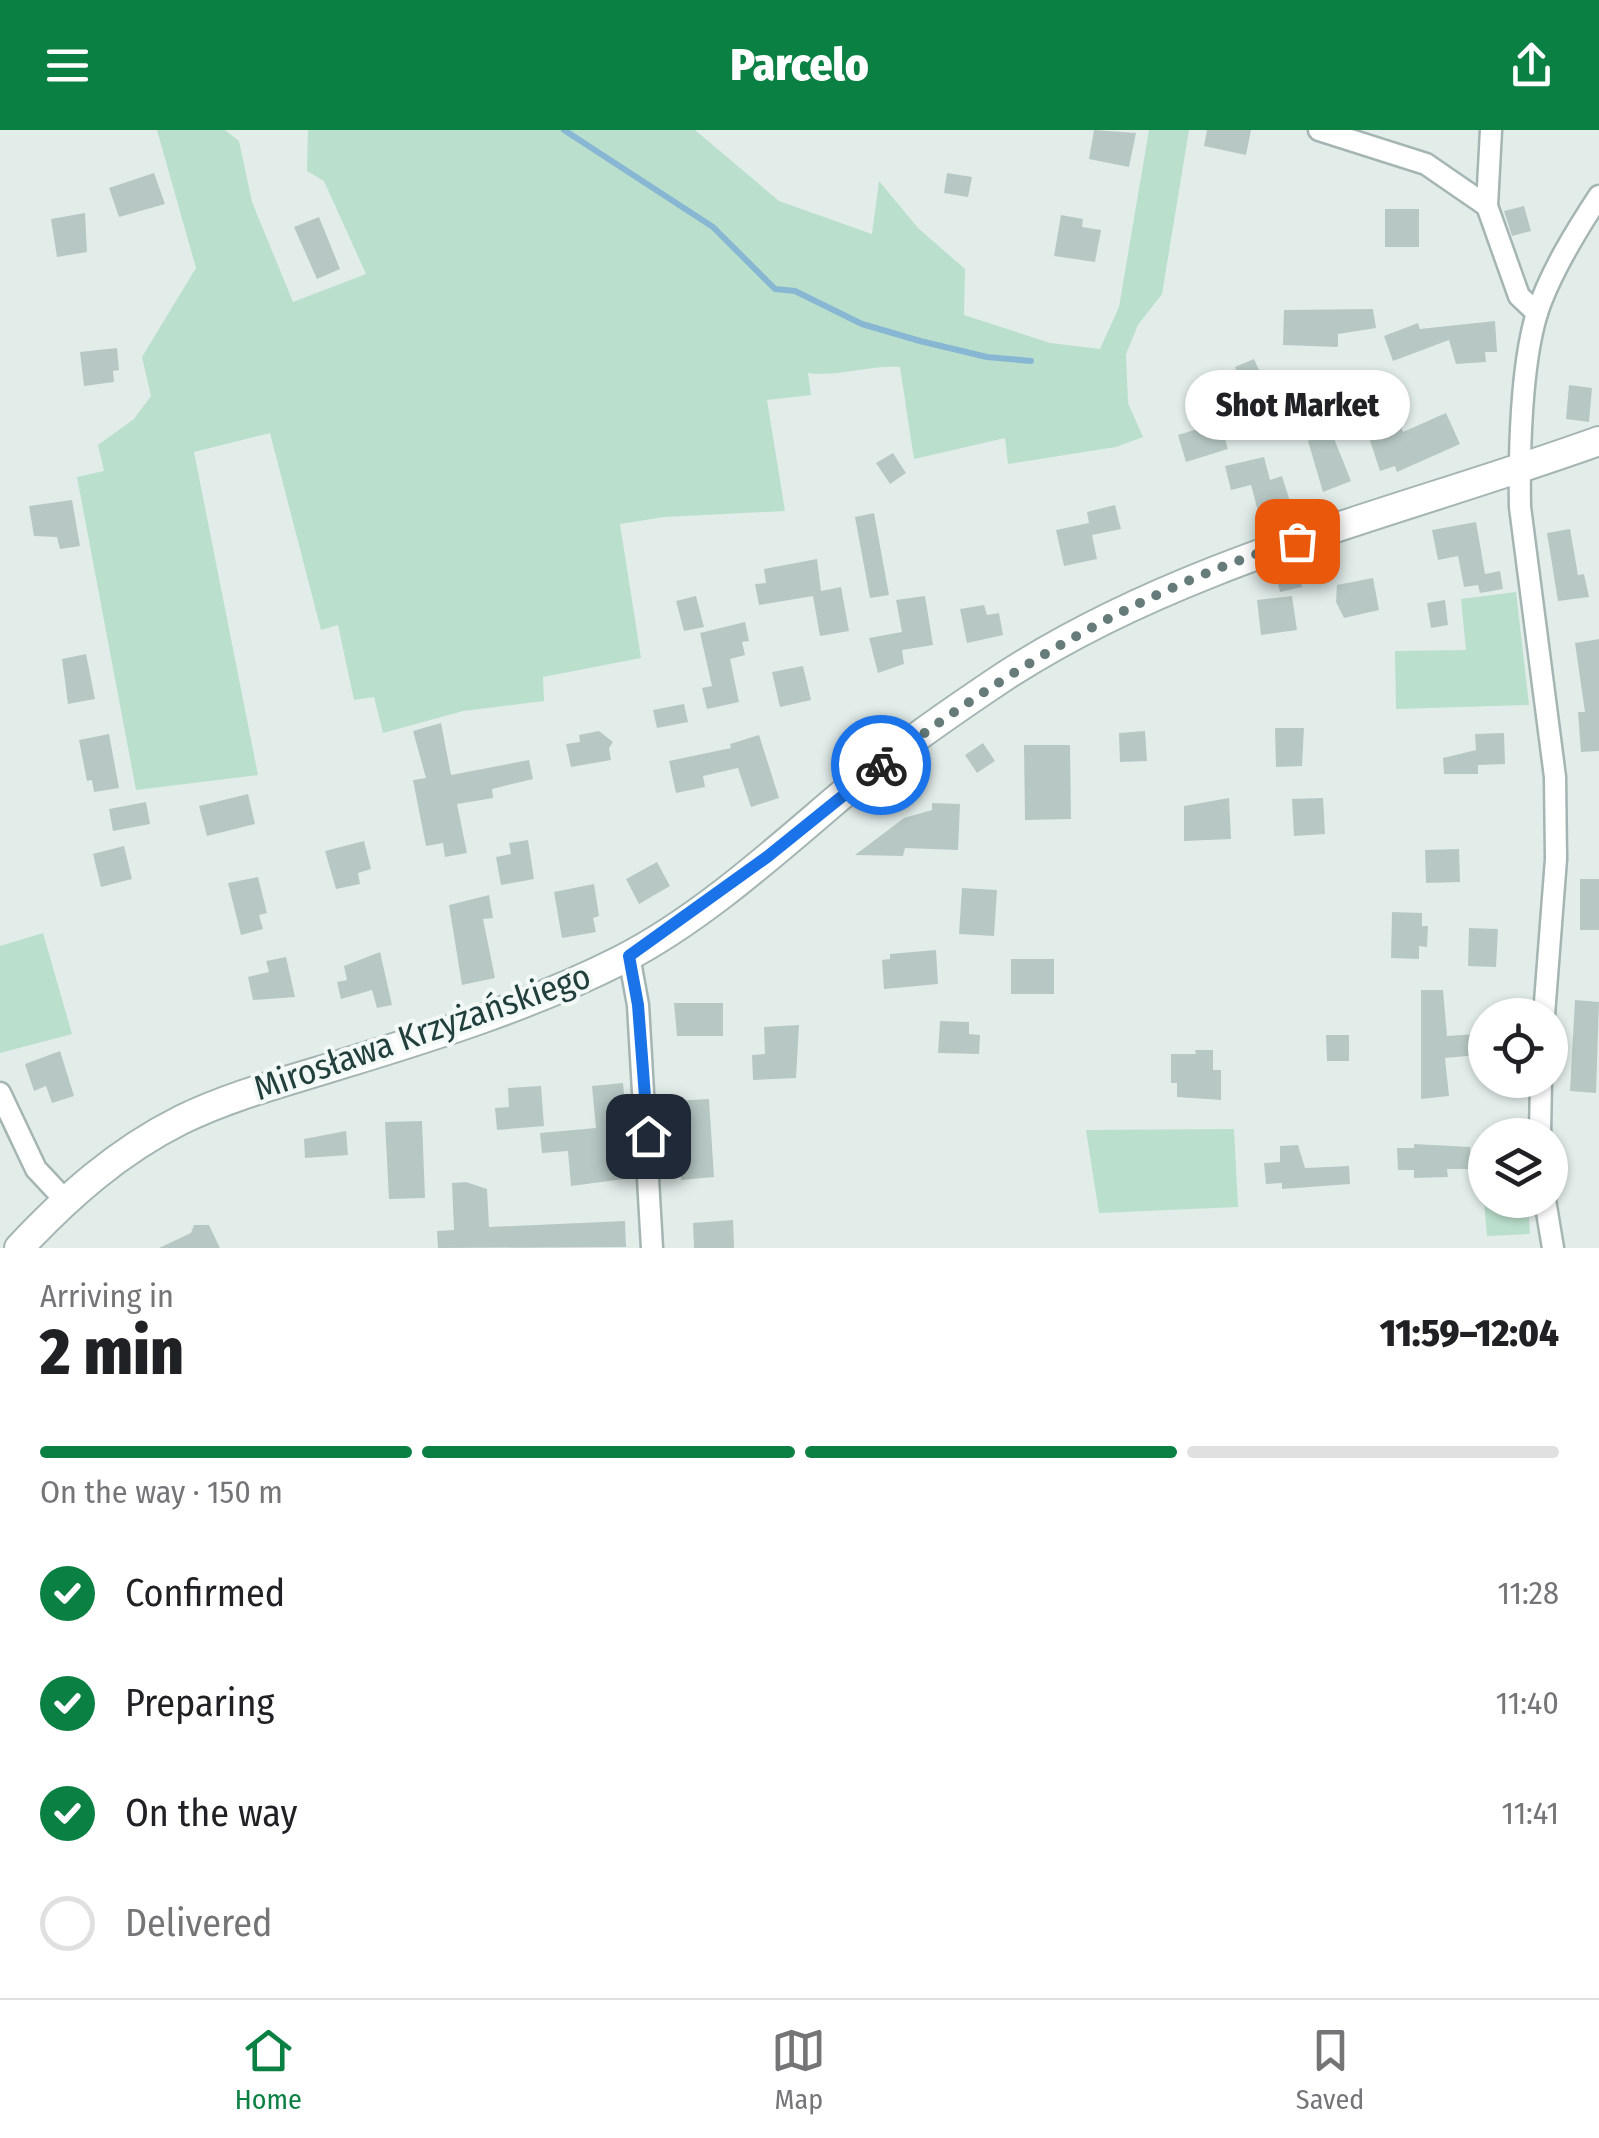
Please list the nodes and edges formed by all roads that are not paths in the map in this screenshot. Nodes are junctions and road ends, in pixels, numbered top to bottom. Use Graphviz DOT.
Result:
graph roads {
  1 [pos="1319,130"];
  2 [pos="1491,130"];
  3 [pos="1599,196"];
  4 [pos="1486,206"];
  5 [pos="1537,314"];
  6 [pos="1599,441"];
  7 [pos="1519,470"];
  8 [pos="629,956"];
  9 [pos="1545,998"];
  10 [pos="0,1093"];
  11 [pos="65,1200"];
  12 [pos="1548,1218"];
  13 [pos="19,1248"];
  14 [pos="652,1248"];
  15 [pos="1552,1248"];
  1 -- 4 [label="street"];
  2 -- 4 [label="street"];
  3 -- 5 [label="street"];
  4 -- 5 [label="street"];
  5 -- 7 [label="street"];
  6 -- 7 [label="street, Mirosława Krzyżańskiego"];
  7 -- 8 [label="street, Mirosława Krzyżańskiego"];
  7 -- 9 [label="street"];
  8 -- 11 [label="street, Mirosława Krzyżańskiego"];
  8 -- 14 [label="street"];
  10 -- 11 [label="street"];
  11 -- 13 [label="street, Mirosława Krzyżańskiego"];
  12 -- 15 [label="street"];
}
